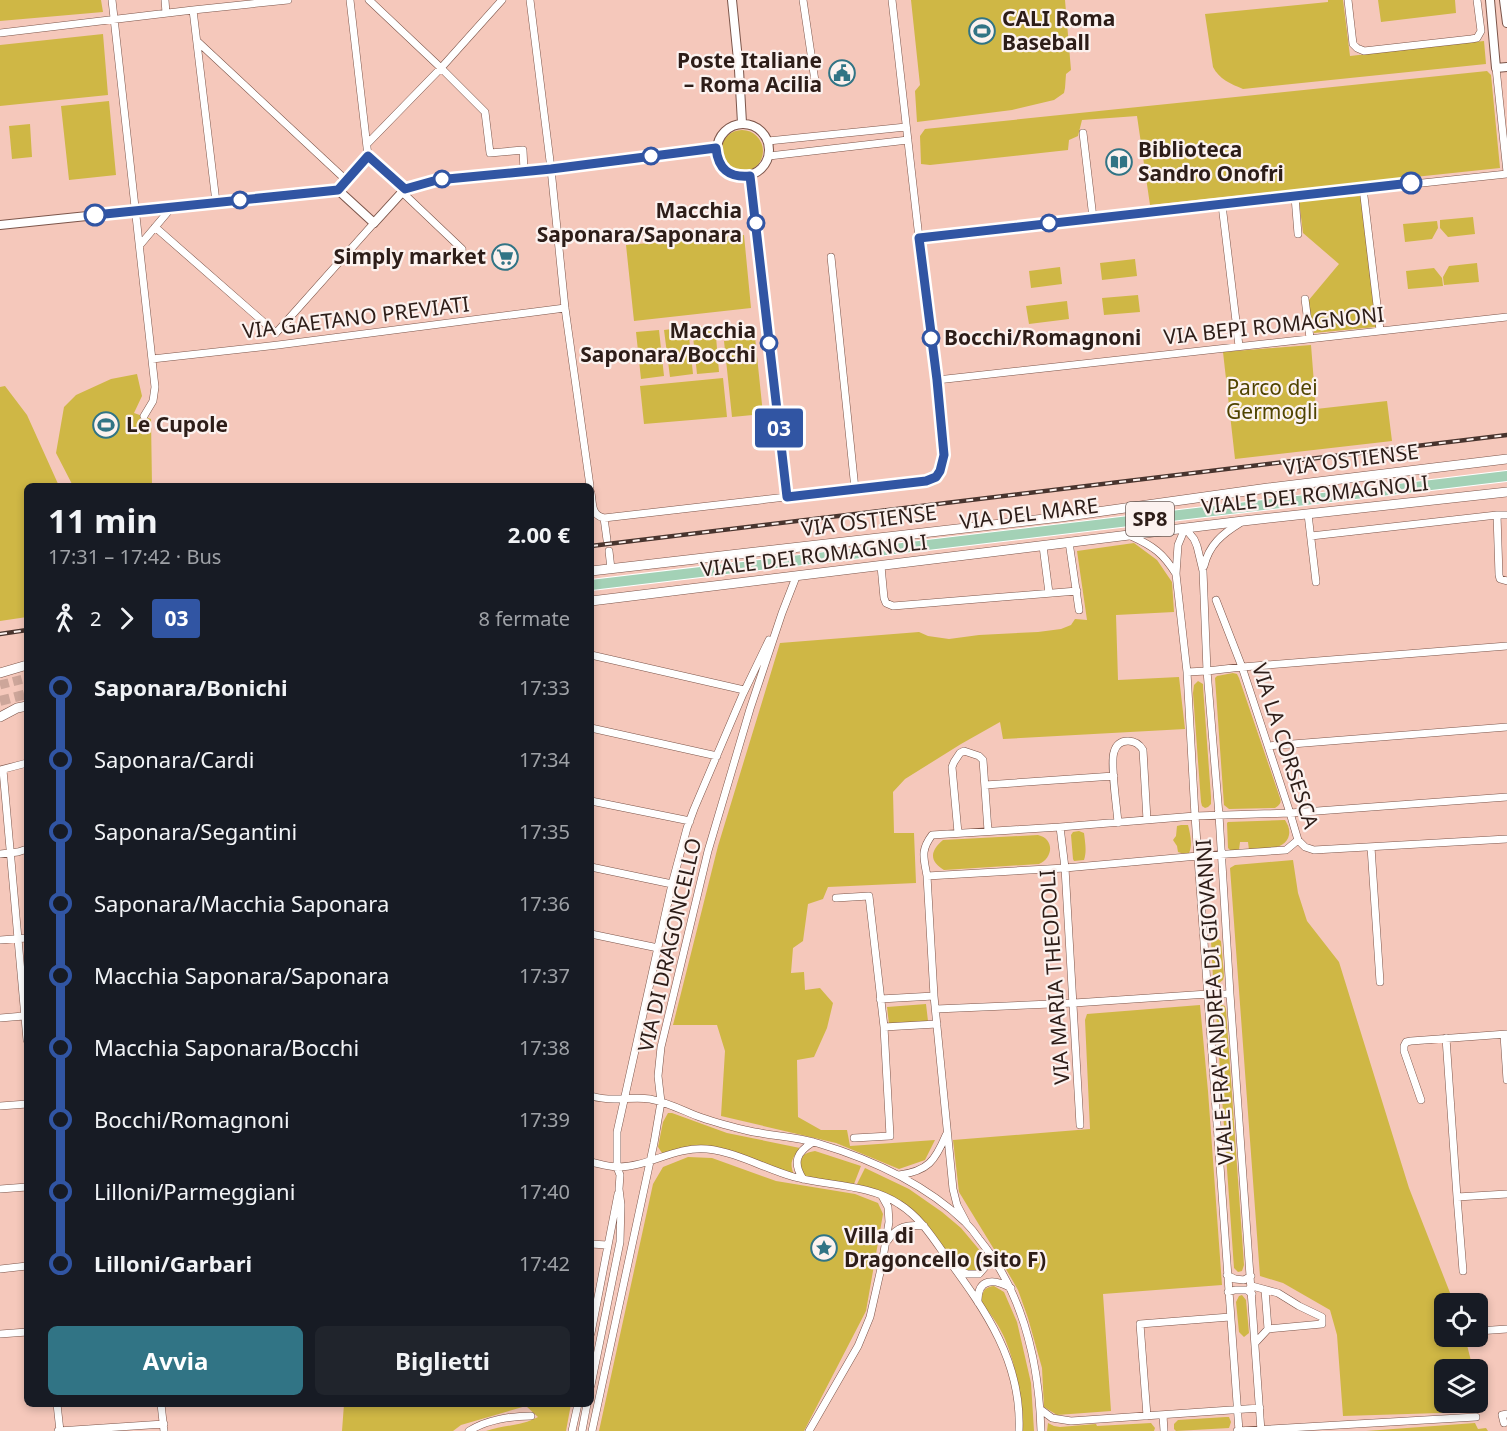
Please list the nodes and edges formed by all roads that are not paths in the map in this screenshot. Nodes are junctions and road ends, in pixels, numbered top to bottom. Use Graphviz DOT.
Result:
graph roads {
  1 [pos="112,0"];
  2 [pos="165,0"];
  3 [pos="288,0"];
  4 [pos="350,0"];
  5 [pos="369,0"];
  6 [pos="502,0"];
  7 [pos="530,0"];
  8 [pos="732,0"];
  9 [pos="803,0"];
  10 [pos="892,0"];
  11 [pos="1348,0"];
  12 [pos="1478,0"];
  13 [pos="1490,0"];
  14 [pos="1504,0"];
  15 [pos="193,10"];
  16 [pos="1506,12"];
  17 [pos="166,13"];
  18 [pos="1492,14"];
  19 [pos="114,19"];
  20 [pos="1507,23"];
  21 [pos="0,33"];
  22 [pos="197,41"];
  23 [pos="1507,67"];
  24 [pos="441,68"];
  25 [pos="1496,68"];
  26 [pos="815,81"];
  27 [pos="742,123"];
  28 [pos="906,127"];
  29 [pos="1083,133"];
  30 [pos="908,140"];
  31 [pos="768,141"];
  32 [pos="367,144"];
  33 [pos="716,148"];
  34 [pos="368,156"];
  35 [pos="769,156"];
  36 [pos="551,169"];
  37 [pos="524,171"];
  38 [pos="1507,173"];
  39 [pos="750,176"];
  40 [pos="346,180"];
  41 [pos="1363,188"];
  42 [pos="338,190"];
  43 [pos="403,191"];
  44 [pos="1295,197"];
  45 [pos="216,202"];
  46 [pos="1222,205"];
  47 [pos="172,207"];
  48 [pos="136,211"];
  49 [pos="1093,218"];
  50 [pos="374,223"];
  51 [pos="0,225"];
  52 [pos="155,227"];
  53 [pos="1298,234"];
  54 [pos="919,238"];
  55 [pos="140,245"];
  56 [pos="462,249"];
  57 [pos="831,257"];
  58 [pos="1305,299"];
  59 [pos="565,308"];
  60 [pos="1507,317"];
  61 [pos="1380,330"];
  62 [pos="276,333"];
  63 [pos="1310,338"];
  64 [pos="278,345"];
  65 [pos="1239,346"];
  66 [pos="152,360"];
  67 [pos="937,380"];
  68 [pos="144,417"];
  69 [pos="1507,459"];
  70 [pos="1507,476"];
  71 [pos="590,483"];
  72 [pos="855,489"];
  73 [pos="1507,492"];
  74 [pos="787,497"];
  75 [pos="594,508"];
  76 [pos="1308,514"];
  77 [pos="1497,515"];
  78 [pos="1507,515"];
  79 [pos="604,518"];
  80 [pos="1243,521"];
  81 [pos="1185,528"];
  82 [pos="1128,535"];
  83 [pos="1311,536"];
  84 [pos="607,540"];
  85 [pos="1069,542"];
  86 [pos="1043,546"];
  87 [pos="609,551"];
  88 [pos="881,566"];
  89 [pos="612,569"];
  90 [pos="594,571"];
  91 [pos="1203,571"];
  92 [pos="1176,574"];
  93 [pos="796,577"];
  94 [pos="1507,581"];
  95 [pos="1316,582"];
  96 [pos="594,585"];
  97 [pos="1077,591"];
  98 [pos="1049,593"];
  99 [pos="1216,600"];
  100 [pos="594,601"];
  101 [pos="1080,610"];
  102 [pos="782,613"];
  103 [pos="1507,646"];
  104 [pos="594,656"];
  105 [pos="24,666"];
  106 [pos="1242,667"];
  107 [pos="1207,671"];
  108 [pos="1187,672"];
  109 [pos="0,673"];
  110 [pos="744,690"];
  111 [pos="22,707"];
  112 [pos="0,712"];
  113 [pos="0,717"];
  114 [pos="1507,727"];
  115 [pos="594,729"];
  116 [pos="1268,746"];
  117 [pos="717,756"];
  118 [pos="24,764"];
  119 [pos="2,770"];
  120 [pos="1114,776"];
  121 [pos="985,785"];
  122 [pos="1507,797"];
  123 [pos="594,802"];
  124 [pos="1290,813"];
  125 [pos="1219,815"];
  126 [pos="1195,816"];
  127 [pos="1147,820"];
  128 [pos="690,821"];
  129 [pos="1119,823"];
  130 [pos="1060,827"];
  131 [pos="988,831"];
  132 [pos="958,833"];
  133 [pos="1507,839"];
  134 [pos="1298,840"];
  135 [pos="1371,847"];
  136 [pos="24,850"];
  137 [pos="10,853"];
  138 [pos="0,854"];
  139 [pos="1221,855"];
  140 [pos="1198,856"];
  141 [pos="594,868"];
  142 [pos="1065,868"];
  143 [pos="927,876"];
  144 [pos="672,884"];
  145 [pos="836,898"];
  146 [pos="594,935"];
  147 [pos="23,938"];
  148 [pos="0,940"];
  149 [pos="658,948"];
  150 [pos="24,969"];
  151 [pos="1380,982"];
  152 [pos="1208,994"];
  153 [pos="1230,994"];
  154 [pos="934,996"];
  155 [pos="880,999"];
  156 [pos="1074,1003"];
  157 [pos="936,1009"];
  158 [pos="24,1016"];
  159 [pos="0,1018"];
  160 [pos="937,1024"];
  161 [pos="884,1027"];
  162 [pos="1505,1035"];
  163 [pos="1446,1038"];
  164 [pos="1507,1080"];
  165 [pos="594,1096"];
  166 [pos="625,1099"];
  167 [pos="1421,1100"];
  168 [pos="661,1102"];
  169 [pos="24,1104"];
  170 [pos="0,1106"];
  171 [pos="1080,1125"];
  172 [pos="947,1132"];
  173 [pos="854,1138"];
  174 [pos="813,1142"];
  175 [pos="651,1160"];
  176 [pos="594,1163"];
  177 [pos="617,1167"];
  178 [pos="898,1175"];
  179 [pos="802,1179"];
  180 [pos="24,1187"];
  181 [pos="0,1189"];
  182 [pos="619,1189"];
  183 [pos="1507,1194"];
  184 [pos="882,1196"];
  185 [pos="1457,1197"];
  186 [pos="966,1222"];
  187 [pos="924,1226"];
  188 [pos="886,1242"];
  189 [pos="594,1244"];
  190 [pos="607,1245"];
  191 [pos="990,1253"];
  192 [pos="24,1266"];
  193 [pos="955,1268"];
  194 [pos="0,1269"];
  195 [pos="1463,1271"];
  196 [pos="1227,1275"];
  197 [pos="1251,1276"];
  198 [pos="1252,1286"];
  199 [pos="1011,1288"];
  200 [pos="1265,1290"];
  201 [pos="1228,1292"];
  202 [pos="1252,1294"];
  203 [pos="978,1303"];
  204 [pos="594,1313"];
  205 [pos="1230,1317"];
  206 [pos="1268,1329"];
  207 [pos="1507,1329"];
  208 [pos="1488,1330"];
  209 [pos="24,1332"];
  210 [pos="0,1334"];
  211 [pos="1256,1342"];
  212 [pos="594,1370"];
  213 [pos="57,1407"];
  214 [pos="161,1407"];
  215 [pos="577,1407"];
  216 [pos="586,1407"];
  217 [pos="1260,1408"];
  218 [pos="1040,1409"];
  219 [pos="1236,1410"];
  220 [pos="1507,1414"];
  221 [pos="1163,1415"];
  222 [pos="531,1416"];
  223 [pos="1147,1416"];
  224 [pos="1476,1417"];
  225 [pos="1504,1423"];
  226 [pos="164,1427"];
  227 [pos="1261,1430"];
  228 [pos="59,1431"];
  229 [pos="469,1431"];
  230 [pos="572,1431"];
  231 [pos="582,1431"];
  232 [pos="592,1431"];
  233 [pos="809,1431"];
  234 [pos="1019,1431"];
  235 [pos="1041,1431"];
  236 [pos="1164,1431"];
  237 [pos="1238,1431"];
  1 -- 19 [label="street"];
  2 -- 17 [label="street"];
  3 -- 15 [label="street"];
  4 -- 32 [label="street"];
  5 -- 24 [label="street"];
  6 -- 24 [label="street"];
  7 -- 36 [label="street"];
  8 -- 27 [label="street"];
  9 -- 26 [label="street"];
  10 -- 28 [label="street"];
  11 -- 12 [label="street"];
  13 -- 18 [label="street"];
  14 -- 16 [label="street"];
  15 -- 17 [label="street"];
  15 -- 22 [label="street"];
  16 -- 18 [label="street"];
  16 -- 20 [label="street"];
  17 -- 19 [label="street"];
  18 -- 25 [label="street"];
  19 -- 21 [label="street"];
  19 -- 48 [label="street"];
  22 -- 40 [label="street"];
  22 -- 45 [label="street"];
  23 -- 25 [label="street"];
  24 -- 32 [label="street"];
  24 -- 37 [label="street"];
  25 -- 38 [label="street"];
  27 -- 31 [label="street"];
  27 -- 33 [label="street"];
  28 -- 30 [label="street"];
  28 -- 31 [label="street"];
  29 -- 49 [label="street"];
  30 -- 35 [label="street"];
  30 -- 54 [label="street"];
  31 -- 35 [label="street"];
  32 -- 34 [label="street"];
  33 -- 36 [label="street"];
  33 -- 39 [label="street"];
  34 -- 40 [label="street"];
  34 -- 43 [label="street"];
  35 -- 39 [label="street"];
  36 -- 37 [label="street"];
  36 -- 59 [label="street"];
  37 -- 43 [label="street"];
  38 -- 41 [label="street"];
  39 -- 74 [label="street"];
  40 -- 42 [label="street"];
  41 -- 44 [label="street"];
  41 -- 61 [label="street"];
  42 -- 45 [label="street"];
  42 -- 50 [label="street"];
  43 -- 50 [label="street"];
  43 -- 56 [label="street"];
  44 -- 46 [label="street"];
  44 -- 53 [label="street"];
  45 -- 47 [label="street"];
  46 -- 49 [label="street"];
  46 -- 65 [label="street"];
  47 -- 48 [label="street"];
  47 -- 52 [label="street"];
  48 -- 51 [label="street"];
  48 -- 55 [label="street"];
  49 -- 54 [label="street"];
  50 -- 62 [label="street"];
  52 -- 55 [label="street"];
  52 -- 62 [label="street"];
  54 -- 67 [label="street"];
  55 -- 66 [label="street"];
  57 -- 72 [label="street"];
  58 -- 63 [label="street"];
  59 -- 64 [label="street, VIA GAETANO PREVIATI"];
  59 -- 71 [label="street"];
  60 -- 61 [label="street, VIA BEPI ROMAGNONI"];
  61 -- 63 [label="street, VIA BEPI ROMAGNONI"];
  62 -- 64 [label="street"];
  63 -- 65 [label="street, VIA BEPI ROMAGNONI"];
  64 -- 66 [label="street, VIA GAETANO PREVIATI"];
  65 -- 67 [label="street, VIA BEPI ROMAGNONI"];
  66 -- 68 [label="street"];
  67 -- 72 [label="street"];
  69 -- 89 [label="main road, VIA OSTIENSE"];
  70 -- 96 [label="main road, VIA DEL MARE / SP8"];
  72 -- 74 [label="street"];
  73 -- 76 [label="main road, VIALE DEI ROMAGNOLI"];
  74 -- 79 [label="street"];
  75 -- 79 [label="street"];
  76 -- 80 [label="main road, VIALE DEI ROMAGNOLI"];
  76 -- 83 [label="street"];
  77 -- 78 [label="street"];
  77 -- 83 [label="street"];
  77 -- 94 [label="street"];
  79 -- 84 [label="street"];
  80 -- 81 [label="main road, VIALE DEI ROMAGNOLI"];
  80 -- 91 [label="street, VIALE FRA' ANDREA DI GIOVANNI"];
  81 -- 82 [label="main road, VIALE DEI ROMAGNOLI"];
  81 -- 91 [label="street, VIALE FRA' ANDREA DI GIOVANNI"];
  81 -- 92 [label="street, VIALE FRA' ANDREA DI GIOVANNI"];
  82 -- 85 [label="main road, VIALE DEI ROMAGNOLI"];
  82 -- 92 [label="street"];
  83 -- 95 [label="street"];
  85 -- 86 [label="main road, VIALE DEI ROMAGNOLI"];
  85 -- 97 [label="street"];
  86 -- 88 [label="main road, VIALE DEI ROMAGNOLI"];
  86 -- 98 [label="street"];
  87 -- 89 [label="street"];
  88 -- 93 [label="main road, VIALE DEI ROMAGNOLI"];
  88 -- 98 [label="street"];
  89 -- 90 [label="main road, VIA OSTIENSE"];
  91 -- 107 [label="street, VIALE FRA' ANDREA DI GIOVANNI"];
  92 -- 108 [label="street, VIALE FRA' ANDREA DI GIOVANNI"];
  93 -- 100 [label="main road, VIALE DEI ROMAGNOLI"];
  93 -- 102 [label="street, VIA DI DRAGONCELLO"];
  97 -- 98 [label="street"];
  97 -- 101 [label="street"];
  99 -- 106 [label="street, VIA LA CORSESCA"];
  102 -- 110 [label="street, VIA DI DRAGONCELLO"];
  102 -- 168 [label="street, VIA DI DRAGONCELLO"];
  103 -- 106 [label="street"];
  104 -- 110 [label="street"];
  105 -- 109 [label="main road"];
  106 -- 107 [label="street"];
  106 -- 116 [label="street, VIA LA CORSESCA"];
  107 -- 108 [label="street"];
  107 -- 125 [label="street, VIALE FRA' ANDREA DI GIOVANNI"];
  108 -- 126 [label="street, VIALE FRA' ANDREA DI GIOVANNI"];
  110 -- 117 [label="street, VIA DI DRAGONCELLO"];
  111 -- 112 [label="main road"];
  111 -- 113 [label="main road"];
  114 -- 116 [label="street"];
  115 -- 117 [label="street"];
  116 -- 124 [label="street, VIA LA CORSESCA"];
  117 -- 128 [label="street, VIA DI DRAGONCELLO"];
  118 -- 119 [label="street"];
  119 -- 137 [label="street"];
  120 -- 121 [label="street"];
  120 -- 127 [label="street"];
  120 -- 129 [label="street"];
  121 -- 131 [label="street"];
  121 -- 132 [label="street"];
  122 -- 124 [label="street"];
  123 -- 128 [label="street"];
  124 -- 125 [label="street"];
  124 -- 134 [label="street, VIA LA CORSESCA"];
  125 -- 126 [label="street"];
  125 -- 139 [label="street, VIALE FRA' ANDREA DI GIOVANNI"];
  126 -- 127 [label="street"];
  126 -- 140 [label="street, VIALE FRA' ANDREA DI GIOVANNI"];
  127 -- 129 [label="street"];
  128 -- 144 [label="street, VIA DI DRAGONCELLO"];
  129 -- 130 [label="street"];
  130 -- 131 [label="street"];
  130 -- 142 [label="street, VIA MARIA THEODOLI"];
  131 -- 132 [label="street"];
  132 -- 143 [label="street"];
  133 -- 135 [label="street, VIA LA CORSESCA"];
  134 -- 135 [label="street, VIA LA CORSESCA"];
  134 -- 139 [label="street"];
  135 -- 151 [label="street"];
  136 -- 137 [label="street"];
  137 -- 138 [label="street"];
  137 -- 147 [label="street"];
  139 -- 140 [label="street"];
  139 -- 153 [label="street, VIALE FRA' ANDREA DI GIOVANNI"];
  140 -- 142 [label="street"];
  140 -- 152 [label="street, VIALE FRA' ANDREA DI GIOVANNI"];
  141 -- 144 [label="street"];
  142 -- 143 [label="street"];
  142 -- 156 [label="street, VIA MARIA THEODOLI"];
  143 -- 154 [label="street"];
  144 -- 149 [label="street, VIA DI DRAGONCELLO"];
  145 -- 155 [label="street"];
  146 -- 149 [label="street"];
  147 -- 148 [label="street"];
  147 -- 150 [label="street"];
  149 -- 166 [label="street, VIA DI DRAGONCELLO"];
  150 -- 158 [label="street"];
  152 -- 153 [label="street"];
  152 -- 156 [label="street"];
  152 -- 196 [label="street, VIALE FRA' ANDREA DI GIOVANNI"];
  153 -- 197 [label="street, VIALE FRA' ANDREA DI GIOVANNI"];
  154 -- 155 [label="street"];
  154 -- 157 [label="street"];
  155 -- 161 [label="street"];
  156 -- 157 [label="street"];
  156 -- 171 [label="street, VIA MARIA THEODOLI"];
  157 -- 160 [label="street"];
  158 -- 159 [label="street"];
  160 -- 161 [label="street"];
  160 -- 172 [label="street"];
  161 -- 173 [label="street"];
  162 -- 163 [label="street"];
  162 -- 164 [label="street"];
  163 -- 167 [label="street"];
  163 -- 185 [label="street"];
  165 -- 166 [label="street"];
  166 -- 168 [label="street"];
  166 -- 177 [label="street, VIA DI DRAGONCELLO"];
  168 -- 174 [label="street"];
  168 -- 175 [label="street, VIA DI DRAGONCELLO"];
  169 -- 170 [label="street"];
  172 -- 178 [label="street"];
  172 -- 186 [label="street"];
  174 -- 178 [label="street"];
  174 -- 179 [label="street"];
  175 -- 177 [label="street"];
  175 -- 179 [label="street"];
  175 -- 232 [label="street, VIA DI DRAGONCELLO"];
  176 -- 177 [label="street"];
  177 -- 182 [label="street, VIA DI DRAGONCELLO"];
  178 -- 186 [label="street"];
  179 -- 184 [label="street"];
  180 -- 181 [label="street"];
  182 -- 190 [label="street, VIA DI DRAGONCELLO"];
  182 -- 212 [label="street, VIA DI DRAGONCELLO"];
  183 -- 185 [label="street"];
  184 -- 187 [label="street"];
  184 -- 188 [label="street"];
  185 -- 195 [label="street"];
  186 -- 191 [label="street"];
  187 -- 188 [label="street"];
  187 -- 193 [label="street"];
  188 -- 233 [label="street"];
  189 -- 190 [label="street"];
  190 -- 204 [label="street, VIA DI DRAGONCELLO"];
  191 -- 193 [label="street"];
  191 -- 199 [label="street"];
  192 -- 194 [label="street"];
  193 -- 203 [label="street"];
  196 -- 197 [label="street"];
  196 -- 201 [label="street, VIALE FRA' ANDREA DI GIOVANNI"];
  197 -- 198 [label="street, VIALE FRA' ANDREA DI GIOVANNI"];
  198 -- 200 [label="street"];
  198 -- 202 [label="street, VIALE FRA' ANDREA DI GIOVANNI"];
  199 -- 203 [label="street"];
  199 -- 218 [label="street"];
  200 -- 206 [label="street"];
  200 -- 206 [label="street"];
  201 -- 202 [label="street"];
  201 -- 205 [label="street, VIALE FRA' ANDREA DI GIOVANNI"];
  202 -- 211 [label="street, VIALE FRA' ANDREA DI GIOVANNI"];
  203 -- 234 [label="street"];
  205 -- 219 [label="street, VIALE FRA' ANDREA DI GIOVANNI"];
  205 -- 223 [label="street"];
  206 -- 211 [label="street"];
  207 -- 208 [label="street"];
  209 -- 210 [label="street"];
  211 -- 217 [label="street, VIALE FRA' ANDREA DI GIOVANNI"];
  213 -- 228 [label="street"];
  214 -- 226 [label="street"];
  215 -- 230 [label="street"];
  216 -- 231 [label="street"];
  217 -- 219 [label="street"];
  217 -- 227 [label="street, VIALE FRA' ANDREA DI GIOVANNI"];
  218 -- 223 [label="street"];
  218 -- 235 [label="street"];
  219 -- 221 [label="street"];
  219 -- 237 [label="street, VIALE FRA' ANDREA DI GIOVANNI"];
  220 -- 225 [label="street"];
  221 -- 223 [label="street"];
  221 -- 236 [label="street"];
  222 -- 229 [label="street"];
  224 -- 227 [label="street"];
  226 -- 228 [label="street"];
  227 -- 237 [label="street"];
}
